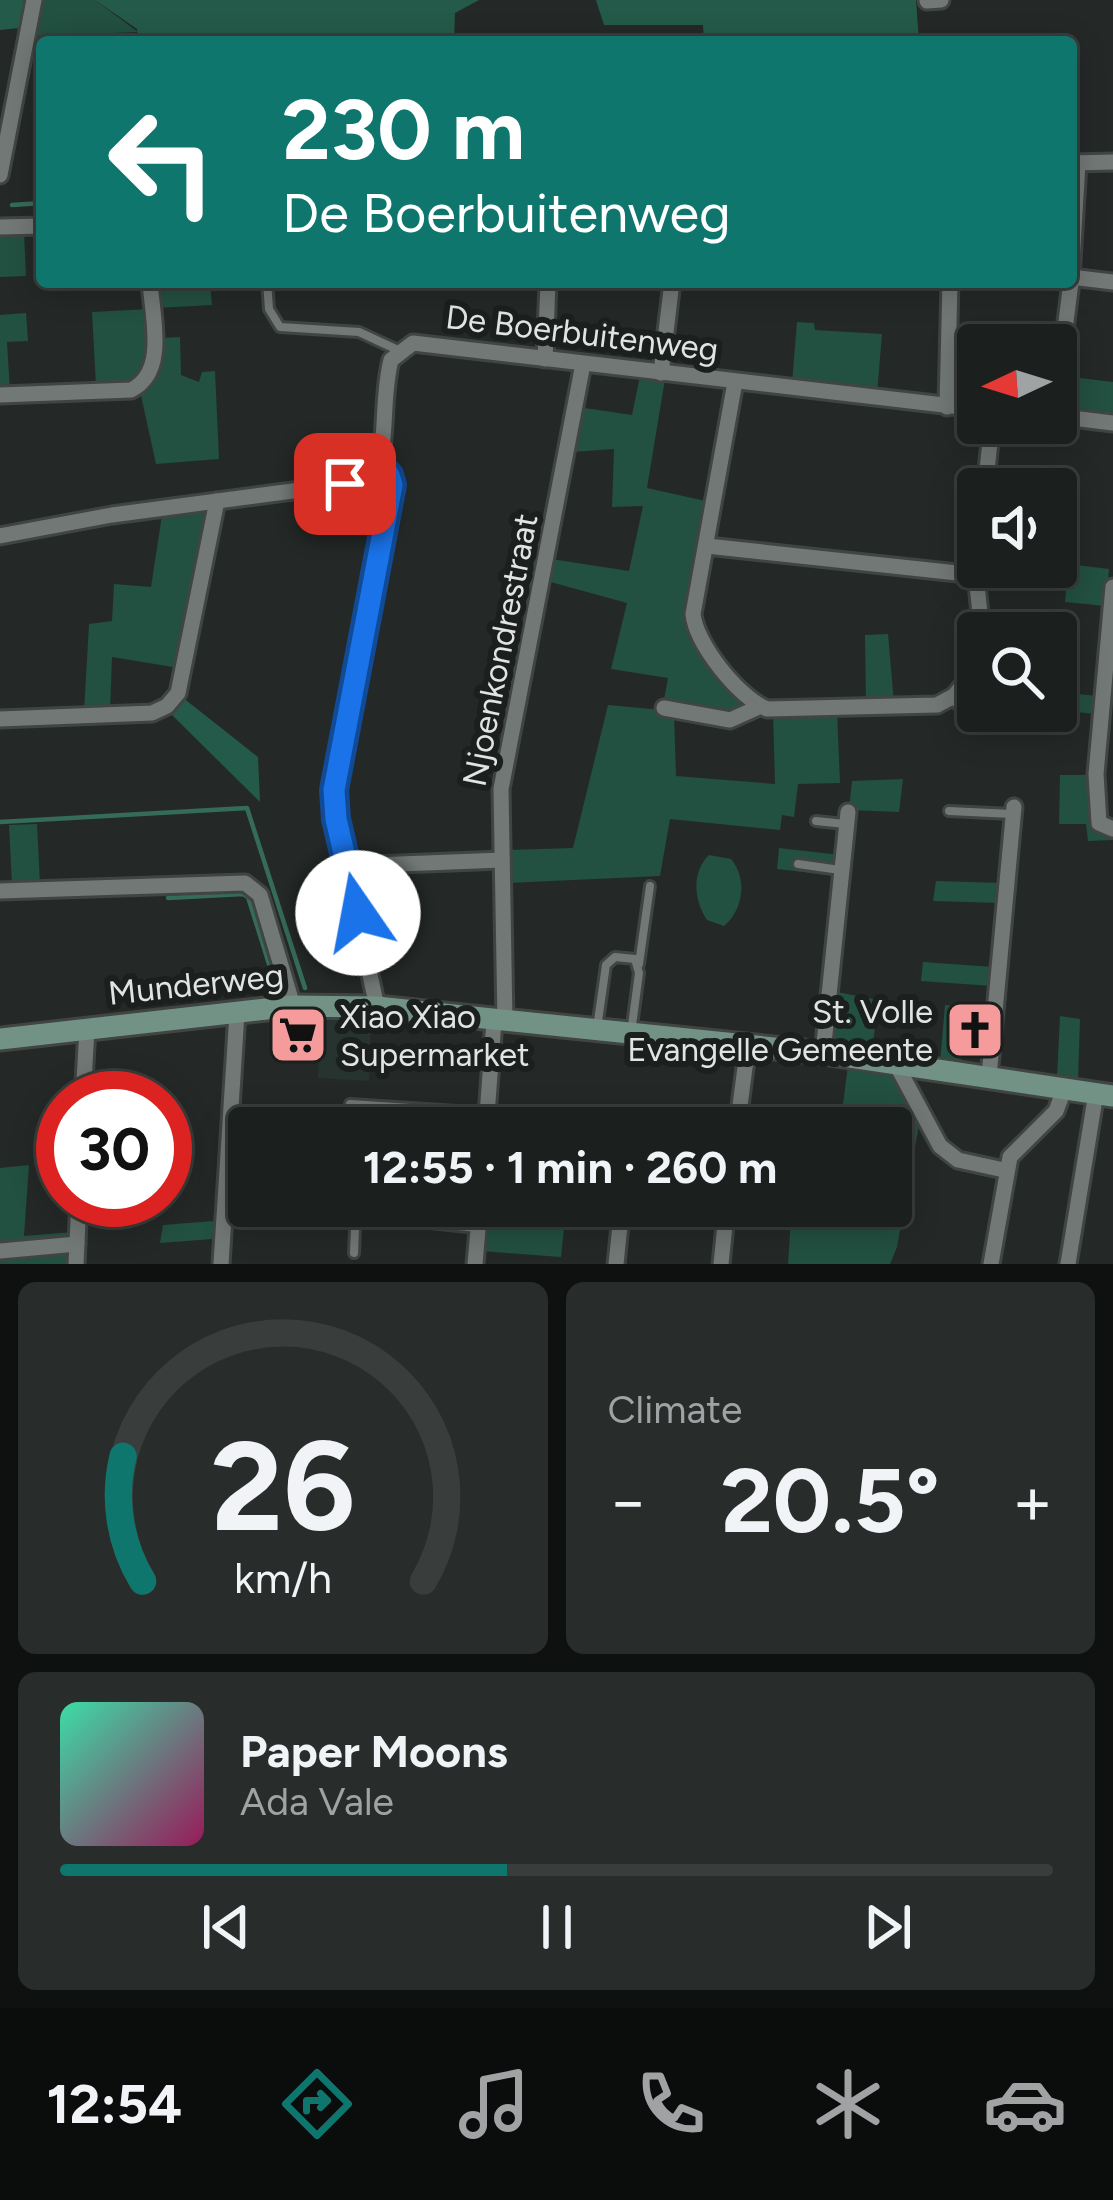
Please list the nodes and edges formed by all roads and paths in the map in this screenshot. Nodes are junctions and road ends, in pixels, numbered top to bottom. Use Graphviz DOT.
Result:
graph roads {
  1 [pos="34,0"];
  2 [pos="941,0"];
  3 [pos="927,1"];
  4 [pos="1113,161"];
  5 [pos="1077,163"];
  6 [pos="0,176"];
  7 [pos="36,226"];
  8 [pos="0,227"];
  9 [pos="1077,279"];
  10 [pos="1113,282"];
  11 [pos="150,288"];
  12 [pos="267,288"];
  13 [pos="548,288"];
  14 [pos="671,288"];
  15 [pos="950,288"];
  16 [pos="1070,288"];
  17 [pos="1065,324"];
  18 [pos="400,351"];
  19 [pos="545,359"];
  20 [pos="583,364"];
  21 [pos="661,373"];
  22 [pos="735,382"];
  23 [pos="0,395"];
  24 [pos="947,407"];
  25 [pos="957,408"];
  26 [pos="1077,419"];
  27 [pos="1113,424"];
  28 [pos="379,466"];
  29 [pos="217,501"];
  30 [pos="0,536"];
  31 [pos="707,547"];
  32 [pos="957,573"];
  33 [pos="1113,587"];
  34 [pos="957,693"];
  35 [pos="954,697"];
  36 [pos="957,700"];
  37 [pos="759,707"];
  38 [pos="664,708"];
  39 [pos="0,719"];
  40 [pos="1014,810"];
  41 [pos="949,811"];
  42 [pos="847,818"];
  43 [pos="815,821"];
  44 [pos="1113,829"];
  45 [pos="502,860"];
  46 [pos="797,864"];
  47 [pos="349,866"];
  48 [pos="842,870"];
  49 [pos="650,886"];
  50 [pos="0,891"];
  51 [pos="639,965"];
  52 [pos="293,1006"];
  53 [pos="377,1006"];
  54 [pos="237,1013"];
  55 [pos="500,1021"];
  56 [pos="87,1029"];
  57 [pos="597,1029"];
  58 [pos="631,1033"];
  59 [pos="0,1039"];
  60 [pos="748,1045"];
  61 [pos="823,1053"];
  62 [pos="897,1066"];
  63 [pos="85,1071"];
  64 [pos="988,1076"];
  65 [pos="1064,1087"];
  66 [pos="1104,1094"];
  67 [pos="350,1104"];
  68 [pos="374,1107"];
  69 [pos="489,1107"];
  70 [pos="740,1107"];
  71 [pos="1004,1170"];
  72 [pos="78,1227"];
  73 [pos="355,1227"];
  74 [pos="471,1227"];
  75 [pos="620,1227"];
  76 [pos="725,1227"];
  77 [pos="478,1228"];
  78 [pos="77,1244"];
  79 [pos="0,1251"];
  80 [pos="353,1253"];
  81 [pos="76,1264"];
  82 [pos="221,1264"];
  83 [pos="476,1264"];
  84 [pos="616,1264"];
  85 [pos="721,1264"];
  86 [pos="991,1264"];
  87 [pos="1068,1264"];
  1 -- 6 [label="street"];
  2 -- 3 [label="street"];
  4 -- 5 [label="street"];
  7 -- 8 [label="street"];
  9 -- 10 [label="street"];
  11 -- 23 [label="street"];
  12 -- 18 [label="lane"];
  13 -- 19 [label="street"];
  14 -- 21 [label="street"];
  15 -- 24 [label="street"];
  16 -- 17 [label="street"];
  18 -- 19 [label="street, De Boerbuitenweg"];
  18 -- 28 [label="street, De Boerbuitenweg"];
  19 -- 20 [label="street, De Boerbuitenweg"];
  20 -- 21 [label="street, De Boerbuitenweg"];
  20 -- 45 [label="street, Njoenkondrestraat"];
  21 -- 22 [label="street, De Boerbuitenweg"];
  22 -- 24 [label="street, De Boerbuitenweg"];
  22 -- 31 [label="street"];
  24 -- 25 [label="street, De Boerbuitenweg"];
  26 -- 27 [label="street"];
  28 -- 29 [label="street"];
  28 -- 47 [label="street, De Boerbuitenweg"];
  29 -- 30 [label="street"];
  29 -- 39 [label="street"];
  31 -- 32 [label="street"];
  31 -- 37 [label="street"];
  33 -- 44 [label="street"];
  34 -- 35 [label="street"];
  35 -- 36 [label="street"];
  35 -- 37 [label="street"];
  37 -- 38 [label="street"];
  40 -- 41 [label="lane"];
  40 -- 64 [label="street"];
  42 -- 43 [label="lane"];
  42 -- 48 [label="street"];
  45 -- 47 [label="street"];
  45 -- 55 [label="street, Njoenkondrestraat"];
  46 -- 48 [label="lane"];
  47 -- 53 [label="street, De Boerbuitenweg"];
  48 -- 61 [label="street"];
  49 -- 51 [label="lane"];
  50 -- 52 [label="street"];
  51 -- 57 [label="lane"];
  51 -- 58 [label="lane"];
  52 -- 53 [label="street, Munderweg"];
  52 -- 54 [label="street, Munderweg"];
  53 -- 55 [label="street, Munderweg"];
  54 -- 56 [label="street, Munderweg"];
  54 -- 82 [label="street"];
  55 -- 57 [label="street, Munderweg"];
  55 -- 69 [label="street, Njoenkondrestraat"];
  56 -- 59 [label="street, Munderweg"];
  56 -- 63 [label="street"];
  57 -- 58 [label="street, Munderweg"];
  58 -- 60 [label="street, Munderweg"];
  60 -- 61 [label="street, Munderweg"];
  60 -- 70 [label="street"];
  61 -- 62 [label="street, Munderweg"];
  62 -- 64 [label="street, Munderweg"];
  62 -- 71 [label="street"];
  64 -- 65 [label="street, Munderweg"];
  65 -- 66 [label="street, Munderweg"];
  65 -- 71 [label="street"];
  66 -- 87 [label="street"];
  67 -- 68 [label="lane"];
  71 -- 86 [label="street"];
  72 -- 78 [label="street"];
  73 -- 80 [label="lane"];
  74 -- 77 [label="lane"];
  75 -- 84 [label="street"];
  76 -- 85 [label="street"];
  77 -- 83 [label="street"];
  78 -- 79 [label="street"];
  78 -- 81 [label="street"];
}
